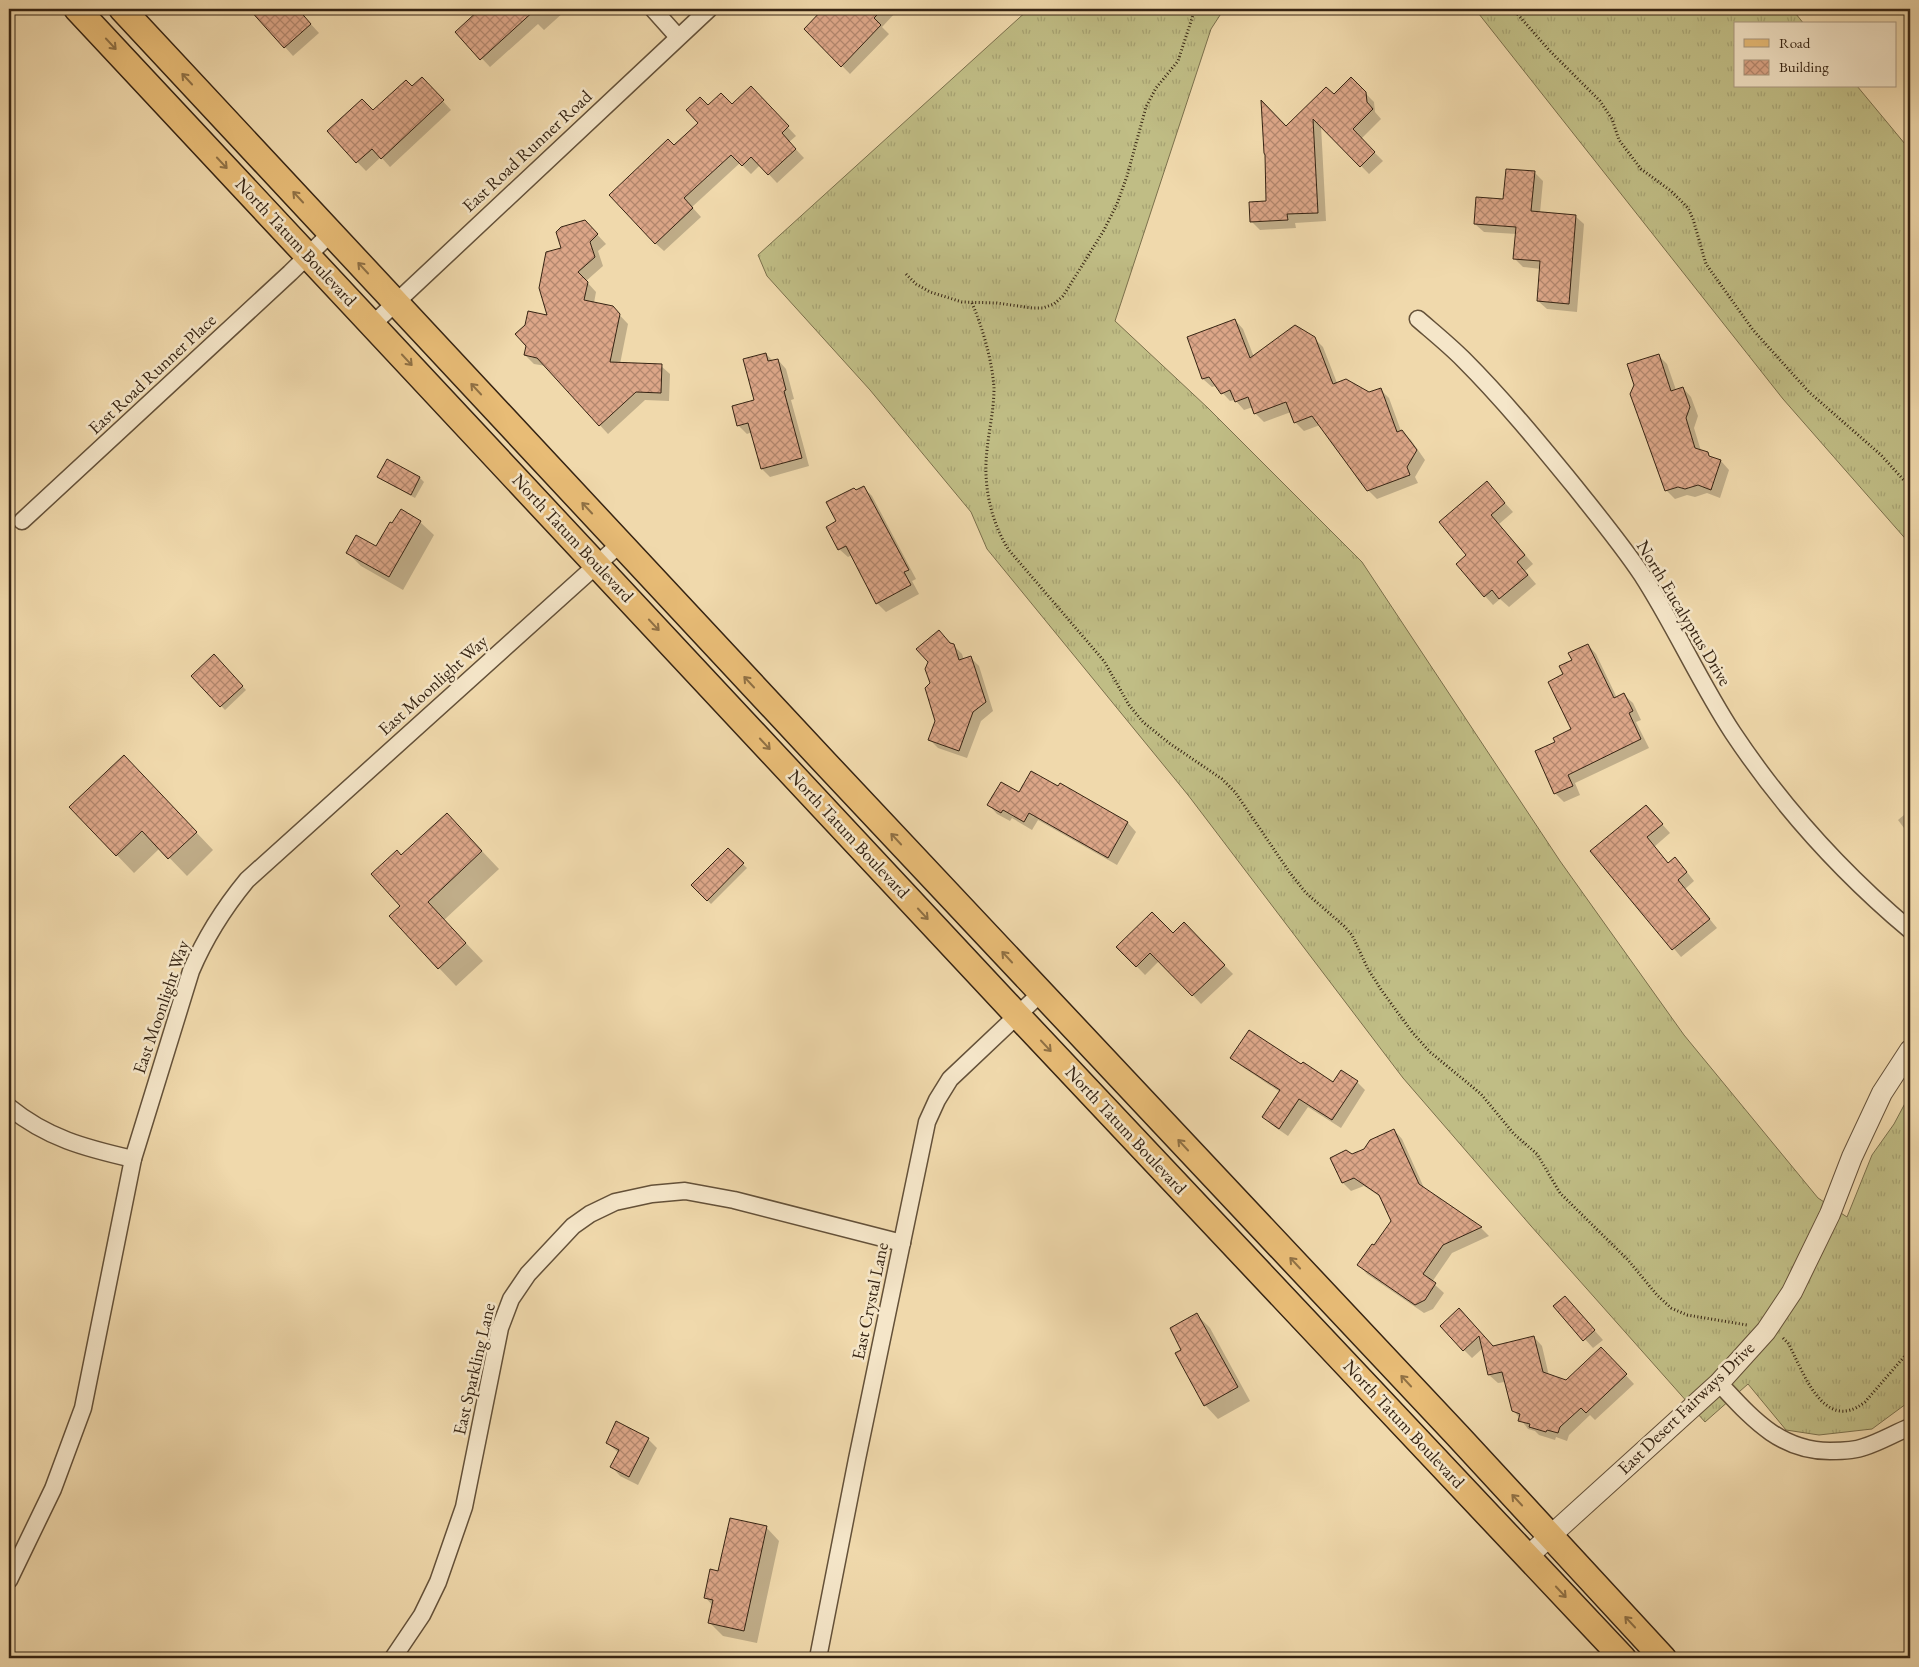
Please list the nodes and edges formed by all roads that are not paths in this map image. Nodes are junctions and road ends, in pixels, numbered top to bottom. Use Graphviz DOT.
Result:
graph roads {
  1 [pos="77,9"];
  2 [pos="122,9"];
  3 [pos="653,9"];
  4 [pos="709,9"];
  5 [pos="678,37"];
  6 [pos="331,233"];
  7 [pos="309,255"];
  8 [pos="395,303"];
  9 [pos="1418,319"];
  10 [pos="373,324"];
  11 [pos="22,520"];
  12 [pos="621,543"];
  13 [pos="597,564"];
  14 [pos="1910,930"];
  15 [pos="1041,993"];
  16 [pos="1018,1016"];
  17 [pos="1910,1050"];
  18 [pos="9,1107"];
  19 [pos="133,1159"];
  20 [pos="902,1243"];
  21 [pos="1719,1383"];
  22 [pos="1910,1427"];
  23 [pos="1550,1536"];
  24 [pos="1527,1557"];
  25 [pos="9,1580"];
  26 [pos="393,1658"];
  27 [pos="818,1658"];
  28 [pos="1623,1658"];
  29 [pos="1663,1658"];
  1 -- 7 [label="main road, North Tatum Boulevard, one-way"];
  6 -- 2 [label="main road, North Tatum Boulevard, one-way"];
  3 -- 5 [label="street"];
  4 -- 5 [label="street, East Road Runner Road"];
  5 -- 8 [label="street, East Road Runner Road"];
  6 -- 7 [label="street, East Road Runner Place"];
  8 -- 6 [label="main road, North Tatum Boulevard, one-way"];
  7 -- 10 [label="main road, North Tatum Boulevard"];
  7 -- 11 [label="street, East Road Runner Place"];
  8 -- 10 [label="street, East Road Runner Road"];
  12 -- 8 [label="main road, North Tatum Boulevard, one-way"];
  9 -- 14 [label="street, North Eucalyptus Drive"];
  10 -- 13 [label="main road, North Tatum Boulevard, one-way"];
  12 -- 13 [label="street, East Moonlight Way"];
  15 -- 12 [label="main road, North Tatum Boulevard, one-way"];
  13 -- 16 [label="main road, North Tatum Boulevard, one-way"];
  13 -- 19 [label="street, East Moonlight Way"];
  15 -- 16 [label="street, East Crystal Lane"];
  23 -- 15 [label="main road, North Tatum Boulevard, one-way"];
  16 -- 20 [label="street, East Crystal Lane"];
  16 -- 24 [label="main road, North Tatum Boulevard, one-way"];
  17 -- 21 [label="street, East Desert Fairways Drive"];
  18 -- 19 [label="street"];
  19 -- 25 [label="street, East Moonlight Way"];
  20 -- 26 [label="street, East Sparkling Lane"];
  20 -- 27 [label="street, East Crystal Lane"];
  21 -- 22 [label="street"];
  21 -- 23 [label="street, East Desert Fairways Drive"];
  23 -- 24 [label="street, East Desert Fairways Drive"];
  29 -- 23 [label="main road, North Tatum Boulevard, one-way"];
  24 -- 28 [label="main road, North Tatum Boulevard, one-way"];
}
